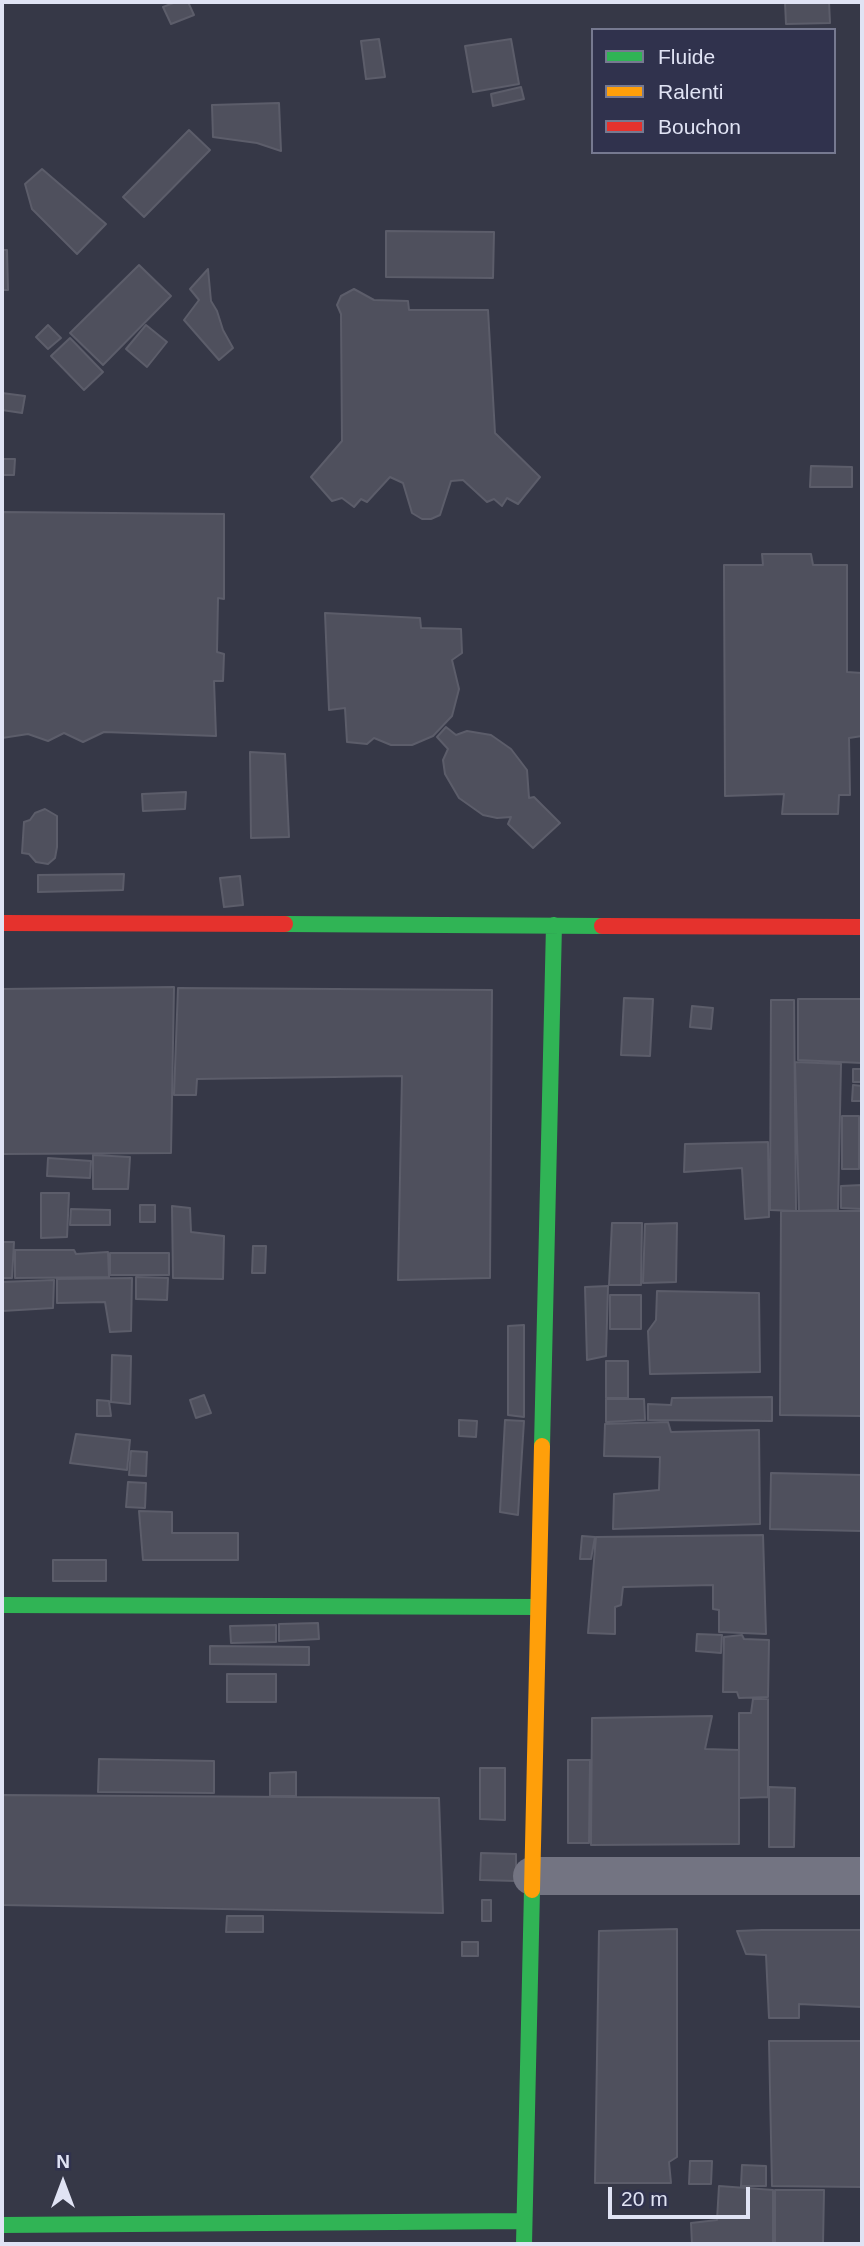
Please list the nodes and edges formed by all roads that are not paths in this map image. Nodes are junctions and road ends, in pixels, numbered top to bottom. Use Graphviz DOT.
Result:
graph roads {
  1 [pos="2,923"];
  2 [pos="554,925"];
  3 [pos="862,927"];
  4 [pos="2,1605"];
  5 [pos="538,1607"];
  6 [pos="532,1876"];
  7 [pos="862,1876"];
  8 [pos="524,2221"];
  9 [pos="2,2225"];
  10 [pos="524,2244"];
  1 -- 2 [label="street"];
  2 -- 3 [label="street"];
  2 -- 5 [label="street"];
  4 -- 5 [label="street"];
  5 -- 6 [label="street"];
  6 -- 7 [label="street"];
  6 -- 8 [label="street"];
  8 -- 9 [label="street"];
  8 -- 10 [label="street"];
}
